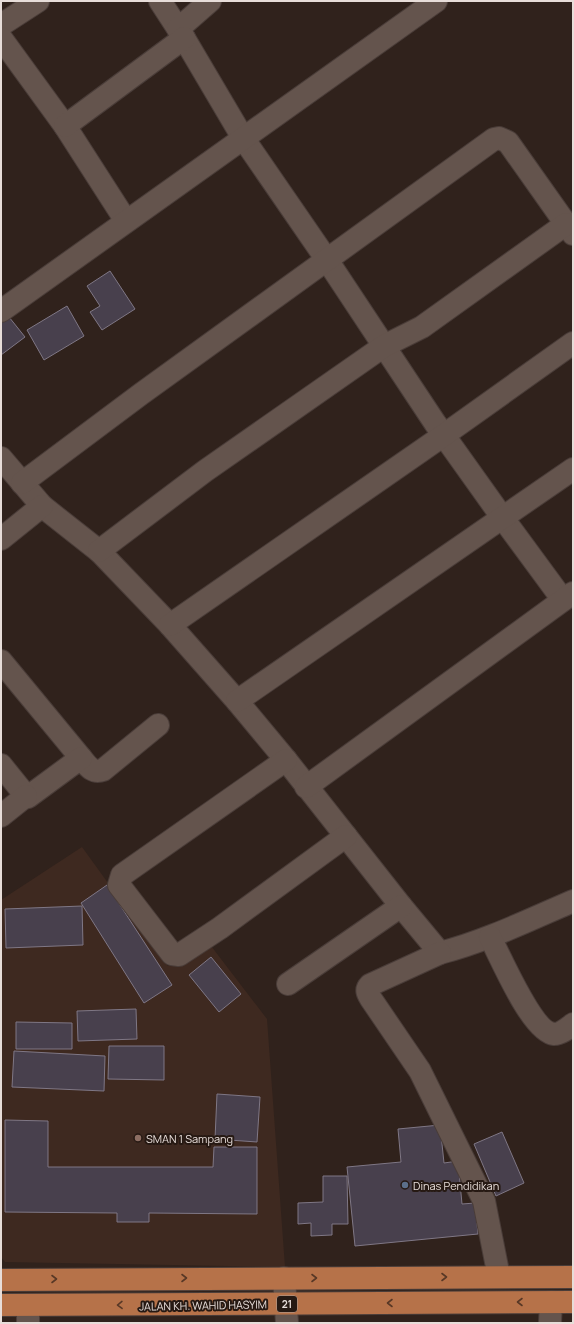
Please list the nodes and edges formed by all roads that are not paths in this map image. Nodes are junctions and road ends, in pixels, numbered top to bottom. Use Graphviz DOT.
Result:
graph roads {
  1 [pos="38,1"];
  2 [pos="160,1"];
  3 [pos="210,1"];
  4 [pos="436,1"];
  5 [pos="1,25"];
  6 [pos="181,34"];
  7 [pos="1,38"];
  8 [pos="65,126"];
  9 [pos="243,138"];
  10 [pos="126,221"];
  11 [pos="570,229"];
  12 [pos="327,260"];
  13 [pos="1,311"];
  14 [pos="573,343"];
  15 [pos="384,346"];
  16 [pos="444,435"];
  17 [pos="1,458"];
  18 [pos="573,468"];
  19 [pos="22,483"];
  20 [pos="42,506"];
  21 [pos="502,517"];
  22 [pos="1,539"];
  23 [pos="99,551"];
  24 [pos="568,597"];
  25 [pos="170,625"];
  26 [pos="1,661"];
  27 [pos="237,701"];
  28 [pos="158,725"];
  29 [pos="80,758"];
  30 [pos="286,760"];
  31 [pos="1,765"];
  32 [pos="306,787"];
  33 [pos="26,796"];
  34 [pos="1,816"];
  35 [pos="346,836"];
  36 [pos="573,902"];
  37 [pos="401,906"];
  38 [pos="490,937"];
  39 [pos="440,953"];
  40 [pos="288,984"];
  41 [pos="573,1024"];
  42 [pos="1,1264"];
  43 [pos="499,1277"];
  44 [pos="573,1277"];
  45 [pos="284,1278"];
  46 [pos="1,1280"];
  47 [pos="25,1280"];
  48 [pos="573,1302"];
  49 [pos="1,1305"];
  50 [pos="550,1312"];
  51 [pos="286,1313"];
  52 [pos="28,1315"];
  1 -- 5 [label="street"];
  2 -- 6 [label="street"];
  3 -- 6 [label="street"];
  4 -- 9 [label="street"];
  6 -- 8 [label="street"];
  6 -- 9 [label="street"];
  7 -- 8 [label="street"];
  8 -- 10 [label="street"];
  9 -- 10 [label="street"];
  9 -- 12 [label="street"];
  10 -- 13 [label="street"];
  11 -- 12 [label="street"];
  11 -- 15 [label="street"];
  12 -- 15 [label="street"];
  12 -- 19 [label="street"];
  14 -- 16 [label="street"];
  15 -- 16 [label="street"];
  15 -- 23 [label="street"];
  16 -- 21 [label="street"];
  16 -- 25 [label="street"];
  17 -- 19 [label="street"];
  18 -- 21 [label="street"];
  19 -- 20 [label="street"];
  20 -- 22 [label="street"];
  20 -- 23 [label="street"];
  21 -- 24 [label="street"];
  21 -- 27 [label="street"];
  23 -- 25 [label="street"];
  24 -- 32 [label="street"];
  25 -- 27 [label="street"];
  26 -- 29 [label="street"];
  27 -- 30 [label="street"];
  28 -- 29 [label="street"];
  29 -- 33 [label="street"];
  30 -- 32 [label="street"];
  30 -- 35 [label="street"];
  31 -- 33 [label="street"];
  32 -- 35 [label="street"];
  33 -- 34 [label="street"];
  35 -- 37 [label="street"];
  36 -- 38 [label="street"];
  37 -- 39 [label="street"];
  37 -- 40 [label="street"];
  38 -- 39 [label="street"];
  38 -- 41 [label="street"];
  39 -- 43 [label="street"];
  42 -- 47 [label="highway"];
  43 -- 44 [label="highway"];
  45 -- 43 [label="highway, one-way"];
  47 -- 45 [label="highway, one-way"];
  45 -- 51 [label="street"];
  46 -- 47 [label="highway"];
  48 -- 50 [label="highway, JALAN KH. WAHID HASYIM / 21"];
  49 -- 52 [label="highway, JALAN KH. WAHID HASYIM / 21"];
  50 -- 51 [label="highway, JALAN KH. WAHID HASYIM / 21, one-way"];
  51 -- 52 [label="highway, JALAN KH. WAHID HASYIM / 21, one-way"];
}
